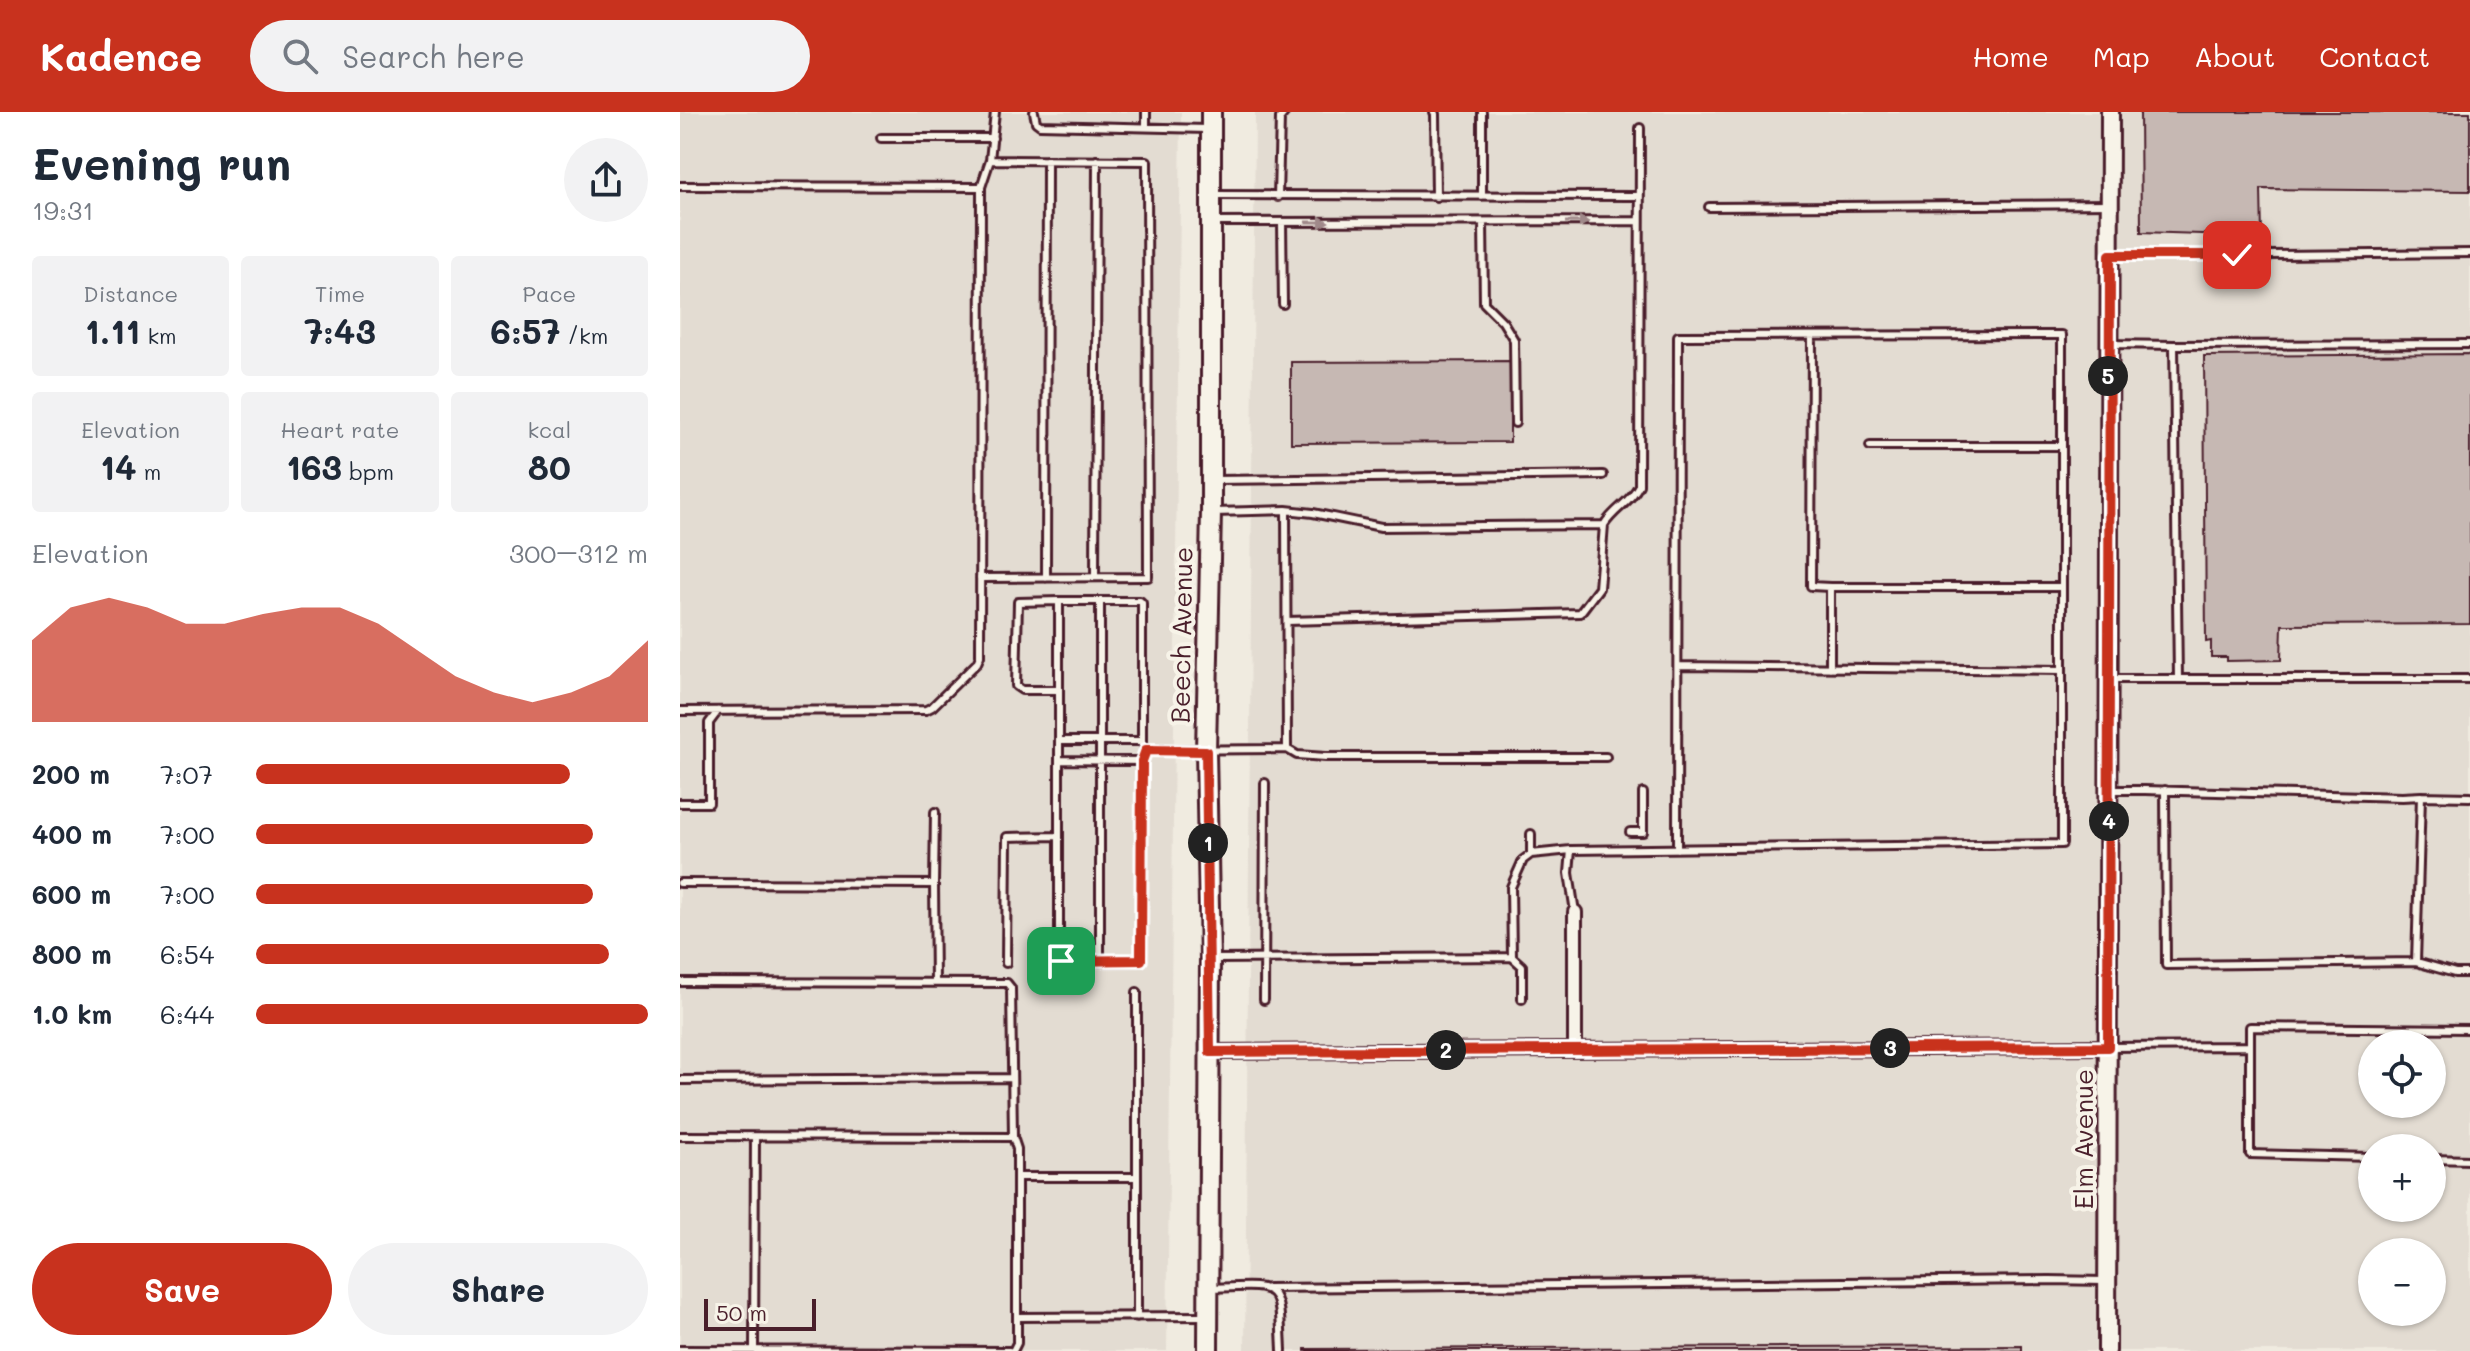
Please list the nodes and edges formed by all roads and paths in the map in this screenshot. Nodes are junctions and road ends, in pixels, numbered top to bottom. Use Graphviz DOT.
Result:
graph roads {
  1 [pos="995,112"];
  2 [pos="1034,112"];
  3 [pos="1146,112"];
  4 [pos="1285,112"];
  5 [pos="1434,112"];
  6 [pos="1482,112"];
  7 [pos="2110,112"];
  8 [pos="1211,120"];
  9 [pos="1146,127"];
  10 [pos="1640,128"];
  11 [pos="881,138"];
  12 [pos="993,138"];
  13 [pos="990,160"];
  14 [pos="1047,160"];
  15 [pos="1097,160"];
  16 [pos="680,186"];
  17 [pos="981,187"];
  18 [pos="1211,195"];
  19 [pos="1482,196"];
  20 [pos="1639,196"];
  21 [pos="1278,197"];
  22 [pos="1436,197"];
  23 [pos="2110,204"];
  24 [pos="1709,207"];
  25 [pos="1639,221"];
  26 [pos="1211,222"];
  27 [pos="1282,222"];
  28 [pos="1483,222"];
  29 [pos="2470,253"];
  30 [pos="2110,255"];
  31 [pos="2237,255"];
  32 [pos="2269,255"];
  33 [pos="1283,304"];
  34 [pos="1812,336"];
  35 [pos="2108,344"];
  36 [pos="2470,344"];
  37 [pos="2174,345"];
  38 [pos="1515,423"];
  39 [pos="1870,446"];
  40 [pos="2062,446"];
  41 [pos="1603,475"];
  42 [pos="1211,480"];
  43 [pos="1286,510"];
  44 [pos="1211,512"];
  45 [pos="1604,525"];
  46 [pos="1095,577"];
  47 [pos="980,578"];
  48 [pos="1046,578"];
  49 [pos="1830,587"];
  50 [pos="2062,587"];
  51 [pos="1059,601"];
  52 [pos="1100,601"];
  53 [pos="1287,621"];
  54 [pos="1678,666"];
  55 [pos="1830,668"];
  56 [pos="2062,670"];
  57 [pos="2110,679"];
  58 [pos="2178,679"];
  59 [pos="2470,679"];
  60 [pos="1059,690"];
  61 [pos="680,711"];
  62 [pos="718,711"];
  63 [pos="1059,741"];
  64 [pos="1100,741"];
  65 [pos="1142,741"];
  66 [pos="1287,749"];
  67 [pos="1146,750"];
  68 [pos="1206,751"];
  69 [pos="1606,757"];
  70 [pos="1059,760"];
  71 [pos="1100,761"];
  72 [pos="1142,761"];
  73 [pos="1265,783"];
  74 [pos="2109,790"];
  75 [pos="2165,790"];
  76 [pos="1643,793"];
  77 [pos="2421,796"];
  78 [pos="2470,797"];
  79 [pos="680,803"];
  80 [pos="935,812"];
  81 [pos="1630,832"];
  82 [pos="1531,834"];
  83 [pos="1059,836"];
  84 [pos="1677,849"];
  85 [pos="1571,850"];
  86 [pos="1531,854"];
  87 [pos="680,883"];
  88 [pos="934,884"];
  89 [pos="1575,912"];
  90 [pos="1512,957"];
  91 [pos="1210,959"];
  92 [pos="1264,959"];
  93 [pos="1100,962"];
  94 [pos="2416,962"];
  95 [pos="1006,963"];
  96 [pos="2470,973"];
  97 [pos="680,982"];
  98 [pos="935,983"];
  99 [pos="1137,992"];
  100 [pos="1522,999"];
  101 [pos="1264,1000"];
  102 [pos="2470,1029"];
  103 [pos="2249,1046"];
  104 [pos="2108,1047"];
  105 [pos="1575,1049"];
  106 [pos="1210,1052"];
  107 [pos="1012,1078"];
  108 [pos="680,1080"];
  109 [pos="680,1136"];
  110 [pos="755,1137"];
  111 [pos="1013,1137"];
  112 [pos="2358,1157"];
  113 [pos="2446,1159"];
  114 [pos="2470,1160"];
  115 [pos="1017,1177"];
  116 [pos="1137,1177"];
  117 [pos="2107,1282"];
  118 [pos="1209,1288"];
  119 [pos="1268,1288"];
  120 [pos="1209,1316"];
  121 [pos="1017,1317"];
  122 [pos="1137,1317"];
  123 [pos="680,1350"];
  124 [pos="754,1350"];
  125 [pos="1011,1351"];
  126 [pos="1208,1351"];
  127 [pos="1282,1351"];
  128 [pos="2107,1351"];
  1 -- 12 [label="lane"];
  2 -- 9 [label="lane"];
  3 -- 9 [label="lane"];
  4 -- 21 [label="lane"];
  5 -- 22 [label="lane"];
  6 -- 19 [label="lane"];
  7 -- 23 [label="street, Elm Avenue"];
  8 -- 9 [label="lane"];
  8 -- 18 [label="main road, Beech Avenue"];
  10 -- 20 [label="lane"];
  11 -- 12 [label="lane"];
  12 -- 13 [label="lane"];
  13 -- 14 [label="lane"];
  13 -- 17 [label="lane"];
  14 -- 15 [label="lane"];
  14 -- 48 [label="lane"];
  15 -- 46 [label="lane"];
  15 -- 46 [label="lane"];
  16 -- 17 [label="lane"];
  17 -- 47 [label="lane"];
  18 -- 21 [label="lane"];
  18 -- 26 [label="main road, Beech Avenue"];
  19 -- 20 [label="lane"];
  19 -- 22 [label="lane"];
  20 -- 25 [label="lane"];
  21 -- 22 [label="lane"];
  23 -- 24 [label="lane"];
  23 -- 30 [label="street, Elm Avenue"];
  28 -- 25 [label="lane, one-way"];
  25 -- 45 [label="lane"];
  26 -- 27 [label="lane"];
  26 -- 42 [label="main road, Beech Avenue"];
  27 -- 28 [label="lane, one-way"];
  27 -- 33 [label="lane"];
  28 -- 38 [label="lane"];
  29 -- 32 [label="lane"];
  30 -- 31 [label="lane"];
  30 -- 35 [label="street, Elm Avenue"];
  31 -- 32 [label="lane"];
  31 -- 32 [label="lane"];
  34 -- 40 [label="lane"];
  34 -- 49 [label="lane"];
  34 -- 54 [label="lane"];
  35 -- 37 [label="lane"];
  35 -- 57 [label="street, Elm Avenue"];
  36 -- 37 [label="lane"];
  37 -- 58 [label="lane"];
  39 -- 40 [label="lane"];
  40 -- 50 [label="lane"];
  41 -- 42 [label="lane"];
  42 -- 44 [label="main road, Beech Avenue"];
  43 -- 44 [label="lane"];
  43 -- 45 [label="lane"];
  43 -- 53 [label="lane"];
  44 -- 68 [label="main road, Beech Avenue"];
  45 -- 53 [label="lane"];
  46 -- 48 [label="lane"];
  47 -- 48 [label="lane"];
  47 -- 62 [label="lane"];
  49 -- 50 [label="lane"];
  49 -- 55 [label="lane"];
  50 -- 56 [label="lane"];
  51 -- 52 [label="lane"];
  51 -- 60 [label="lane"];
  51 -- 60 [label="lane"];
  52 -- 64 [label="lane"];
  52 -- 65 [label="lane"];
  53 -- 66 [label="lane"];
  54 -- 55 [label="lane"];
  54 -- 84 [label="lane"];
  55 -- 56 [label="lane"];
  56 -- 84 [label="lane"];
  57 -- 58 [label="lane"];
  57 -- 74 [label="street, Elm Avenue"];
  58 -- 59 [label="lane"];
  60 -- 63 [label="lane"];
  61 -- 62 [label="lane"];
  62 -- 79 [label="lane"];
  63 -- 64 [label="lane"];
  63 -- 70 [label="lane"];
  64 -- 65 [label="lane"];
  64 -- 71 [label="lane"];
  65 -- 67 [label="lane"];
  66 -- 68 [label="lane"];
  66 -- 69 [label="lane"];
  67 -- 68 [label="lane"];
  67 -- 72 [label="lane"];
  68 -- 91 [label="main road, Beech Avenue"];
  70 -- 71 [label="lane"];
  70 -- 83 [label="lane"];
  71 -- 72 [label="lane"];
  71 -- 93 [label="lane"];
  72 -- 93 [label="lane"];
  73 -- 92 [label="lane"];
  74 -- 75 [label="lane"];
  74 -- 104 [label="street, Elm Avenue"];
  75 -- 77 [label="lane"];
  75 -- 94 [label="lane"];
  76 -- 81 [label="lane"];
  77 -- 78 [label="lane"];
  77 -- 94 [label="lane"];
  80 -- 88 [label="lane"];
  82 -- 86 [label="lane"];
  83 -- 93 [label="lane"];
  83 -- 95 [label="lane"];
  84 -- 85 [label="lane"];
  85 -- 86 [label="lane"];
  85 -- 89 [label="lane"];
  86 -- 90 [label="lane"];
  87 -- 88 [label="lane"];
  88 -- 98 [label="lane"];
  89 -- 105 [label="street"];
  90 -- 92 [label="lane"];
  90 -- 100 [label="lane"];
  91 -- 92 [label="lane"];
  91 -- 106 [label="main road, Beech Avenue"];
  92 -- 101 [label="lane"];
  94 -- 96 [label="lane"];
  97 -- 98 [label="lane"];
  98 -- 107 [label="lane"];
  99 -- 116 [label="lane"];
  102 -- 103 [label="lane"];
  103 -- 104 [label="lane"];
  103 -- 112 [label="lane"];
  104 -- 105 [label="street"];
  104 -- 117 [label="street, Elm Avenue"];
  105 -- 106 [label="street"];
  106 -- 118 [label="main road, Beech Avenue"];
  107 -- 108 [label="lane"];
  107 -- 111 [label="lane"];
  109 -- 110 [label="lane"];
  110 -- 111 [label="lane"];
  110 -- 124 [label="lane"];
  111 -- 115 [label="lane"];
  113 -- 114 [label="lane"];
  115 -- 116 [label="lane"];
  115 -- 121 [label="lane"];
  116 -- 122 [label="lane"];
  117 -- 119 [label="lane"];
  117 -- 128 [label="street, Elm Avenue"];
  118 -- 119 [label="lane"];
  118 -- 120 [label="main road, Beech Avenue"];
  119 -- 127 [label="lane"];
  120 -- 122 [label="lane"];
  120 -- 126 [label="main road, Beech Avenue"];
  121 -- 122 [label="lane"];
  121 -- 125 [label="lane"];
  123 -- 124 [label="lane"];
  124 -- 125 [label="lane"];
}
